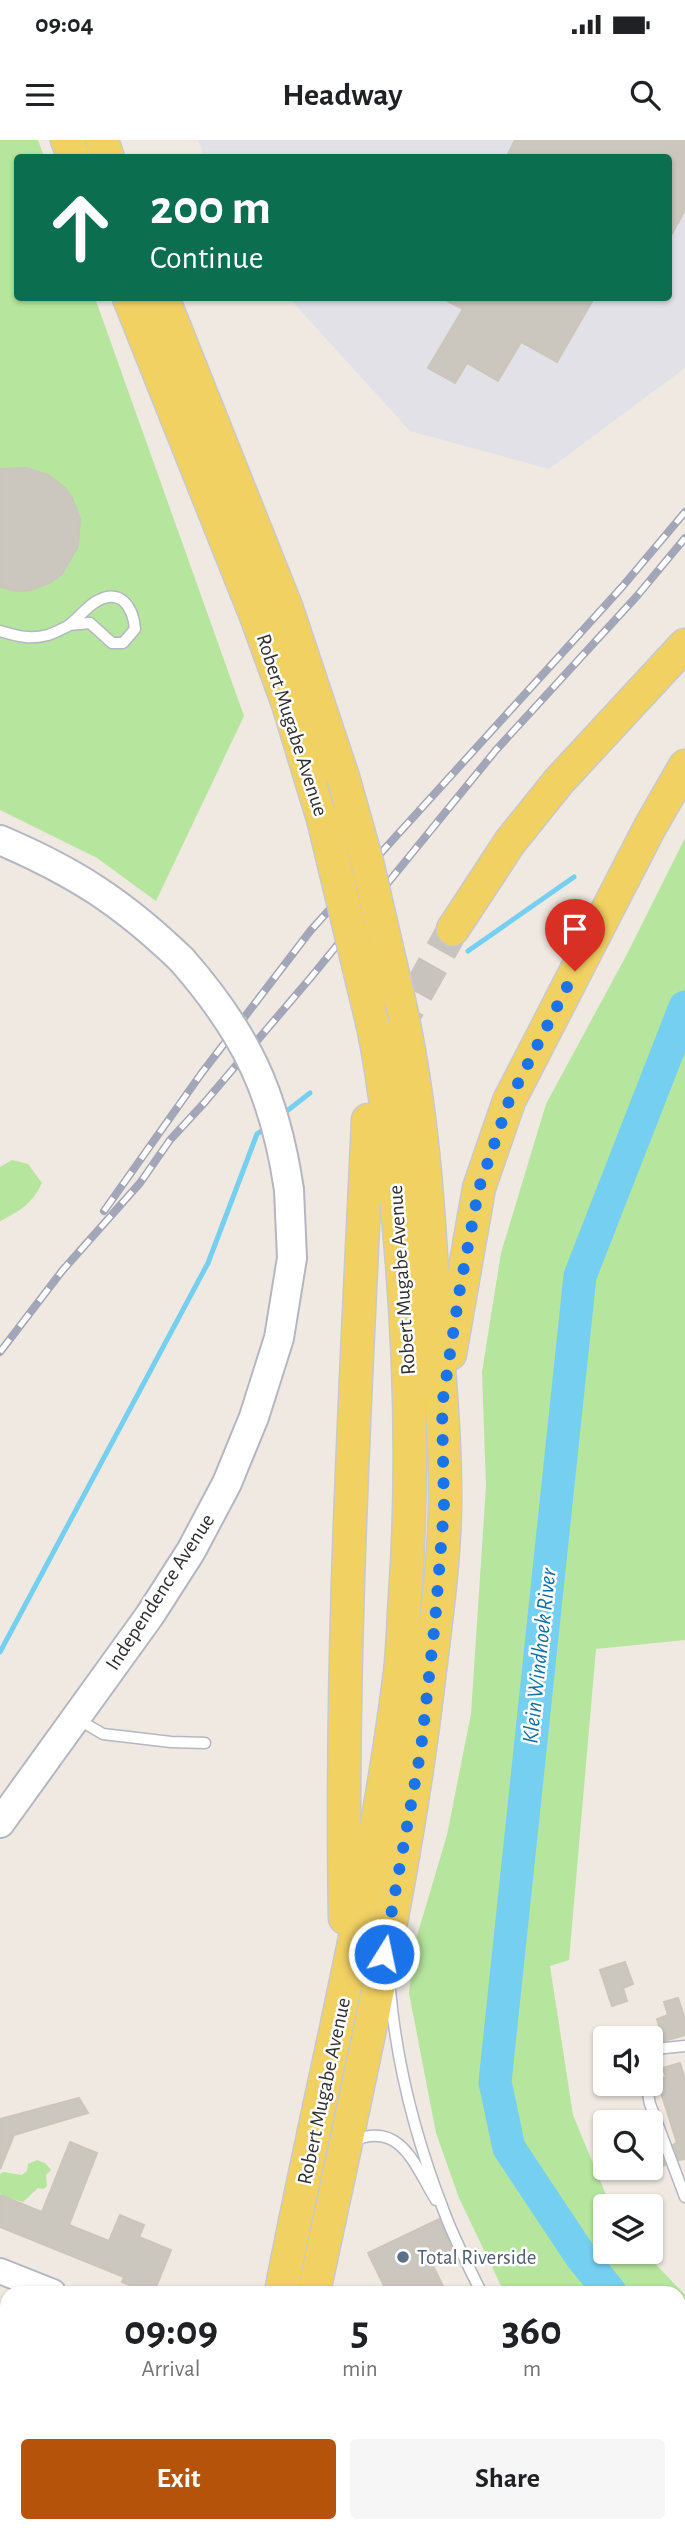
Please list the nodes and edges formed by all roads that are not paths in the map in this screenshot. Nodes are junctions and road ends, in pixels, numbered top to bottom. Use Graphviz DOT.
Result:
graph roads {
  1 [pos="130,301"];
  2 [pos="164,301"];
  3 [pos="69,625"];
  4 [pos="0,631"];
  5 [pos="685,645"];
  6 [pos="685,766"];
  7 [pos="0,840"];
  8 [pos="453,929"];
  9 [pos="368,1120"];
  10 [pos="442,1406"];
  11 [pos="76,1718"];
  12 [pos="205,1743"];
  13 [pos="0,1823"];
  14 [pos="386,1945"];
  15 [pos="347,1982"];
  16 [pos="685,2046"];
  17 [pos="663,2048"];
  18 [pos="648,2096"];
  19 [pos="346,2144"];
  20 [pos="685,2197"];
  21 [pos="445,2216"];
  22 [pos="0,2271"];
  23 [pos="38,2286"];
  24 [pos="277,2286"];
  25 [pos="316,2286"];
  26 [pos="478,2286"];
  1 -- 15 [label="main road, Robert Mugabe Avenue, bridge"];
  2 -- 10 [label="main road, Robert Mugabe Avenue, bridge"];
  3 -- 3 [label="lane"];
  3 -- 4 [label="lane"];
  5 -- 8 [label="main road"];
  6 -- 10 [label="main road"];
  7 -- 11 [label="main road, Independence Avenue, bridge"];
  9 -- 15 [label="main road"];
  10 -- 14 [label="main road, Robert Mugabe Avenue"];
  11 -- 12 [label="lane"];
  11 -- 13 [label="main road, Independence Avenue"];
  14 -- 19 [label="main road, Robert Mugabe Avenue"];
  14 -- 21 [label="lane"];
  15 -- 24 [label="main road, Robert Mugabe Avenue"];
  16 -- 17 [label="lane"];
  18 -- 20 [label="lane"];
  19 -- 21 [label="lane"];
  19 -- 25 [label="main road, Robert Mugabe Avenue"];
  21 -- 26 [label="lane"];
  22 -- 23 [label="street"];
}
